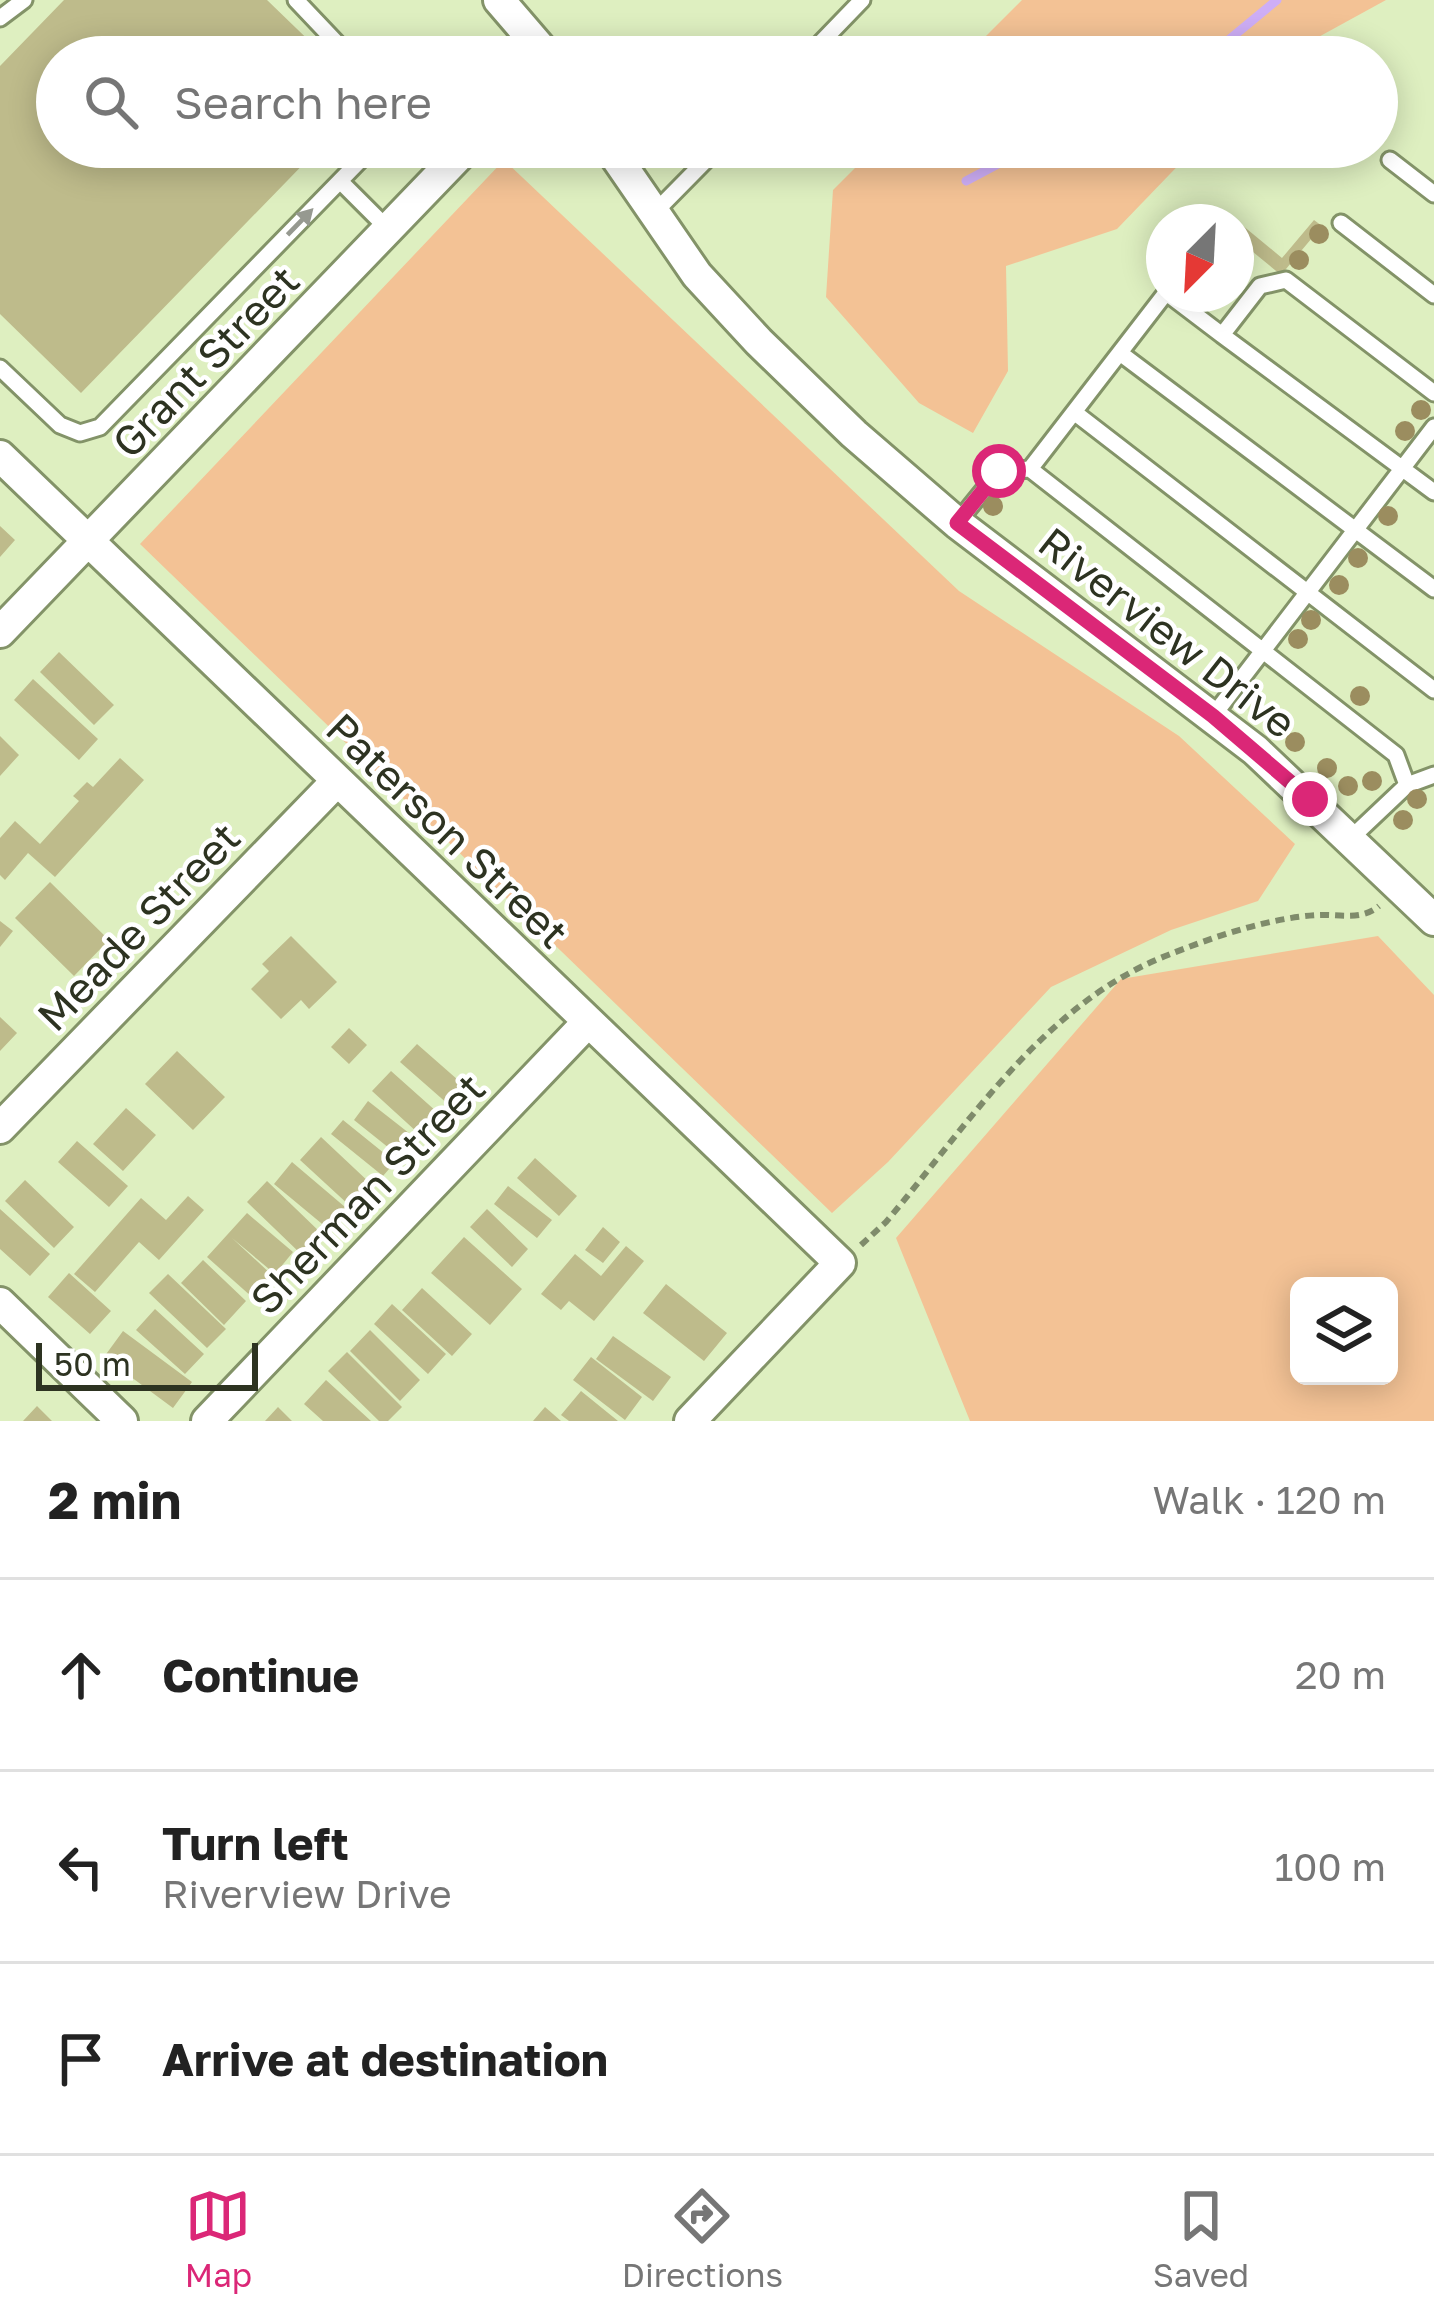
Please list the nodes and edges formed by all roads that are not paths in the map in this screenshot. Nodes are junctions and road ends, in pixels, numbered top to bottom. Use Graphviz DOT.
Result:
graph roads {
  1 [pos="25,0"];
  2 [pos="296,0"];
  3 [pos="499,0"];
  4 [pos="862,0"];
  5 [pos="0,18"];
  6 [pos="330,36"];
  7 [pos="530,36"];
  8 [pos="827,36"];
  9 [pos="1398,166"];
  10 [pos="353,168"];
  11 [pos="448,168"];
  12 [pos="623,168"];
  13 [pos="698,168"];
  14 [pos="340,181"];
  15 [pos="1434,194"];
  16 [pos="653,214"];
  17 [pos="1341,223"];
  18 [pos="391,231"];
  19 [pos="1434,295"];
  20 [pos="1152,312"];
  21 [pos="1191,312"];
  22 [pos="1222,335"];
  23 [pos="1120,353"];
  24 [pos="0,368"];
  25 [pos="1434,393"];
  26 [pos="1074,412"];
  27 [pos="1434,427"];
  28 [pos="0,456"];
  29 [pos="1404,468"];
  30 [pos="1030,470"];
  31 [pos="1434,492"];
  32 [pos="957,523"];
  33 [pos="1356,531"];
  34 [pos="88,541"];
  35 [pos="1434,589"];
  36 [pos="1309,594"];
  37 [pos="0,632"];
  38 [pos="1262,652"];
  39 [pos="1434,690"];
  40 [pos="1213,716"];
  41 [pos="1434,776"];
  42 [pos="336,782"];
  43 [pos="1407,784"];
  44 [pos="1351,838"];
  45 [pos="1434,920"];
  46 [pos="588,1022"];
  47 [pos="0,1128"];
  48 [pos="0,1303"];
  49 [pos="122,1421"];
  50 [pos="207,1421"];
  51 [pos="689,1421"];
  1 -- 5 [label="lane"];
  2 -- 6 [label="lane"];
  3 -- 7 [label="street"];
  4 -- 8 [label="lane"];
  9 -- 15 [label="lane"];
  10 -- 14 [label="lane"];
  11 -- 18 [label="street, Grant Street"];
  12 -- 16 [label="street, Riverview Drive"];
  13 -- 16 [label="lane"];
  14 -- 18 [label="lane"];
  24 -- 14 [label="lane, one-way"];
  16 -- 32 [label="street, Riverview Drive"];
  17 -- 19 [label="lane"];
  18 -- 34 [label="street, Grant Street"];
  20 -- 23 [label="lane"];
  21 -- 22 [label="lane"];
  22 -- 25 [label="lane"];
  22 -- 29 [label="lane"];
  23 -- 26 [label="lane"];
  23 -- 33 [label="lane"];
  26 -- 30 [label="lane"];
  26 -- 36 [label="lane"];
  27 -- 29 [label="lane"];
  28 -- 34 [label="street, Paterson Street"];
  29 -- 31 [label="lane"];
  29 -- 33 [label="lane"];
  30 -- 32 [label="lane"];
  30 -- 38 [label="lane"];
  32 -- 40 [label="street, Riverview Drive"];
  33 -- 35 [label="lane"];
  33 -- 36 [label="lane"];
  34 -- 37 [label="street, Grant Street"];
  34 -- 42 [label="street, Paterson Street"];
  36 -- 38 [label="lane"];
  36 -- 39 [label="lane"];
  38 -- 40 [label="lane"];
  38 -- 43 [label="lane"];
  40 -- 44 [label="street, Riverview Drive"];
  41 -- 43 [label="lane"];
  42 -- 46 [label="street, Paterson Street"];
  42 -- 47 [label="street, Meade Street"];
  43 -- 44 [label="lane"];
  44 -- 45 [label="street, Riverview Drive"];
  46 -- 50 [label="street, Sherman Street"];
  46 -- 51 [label="street, Paterson Street"];
  48 -- 49 [label="street"];
}
